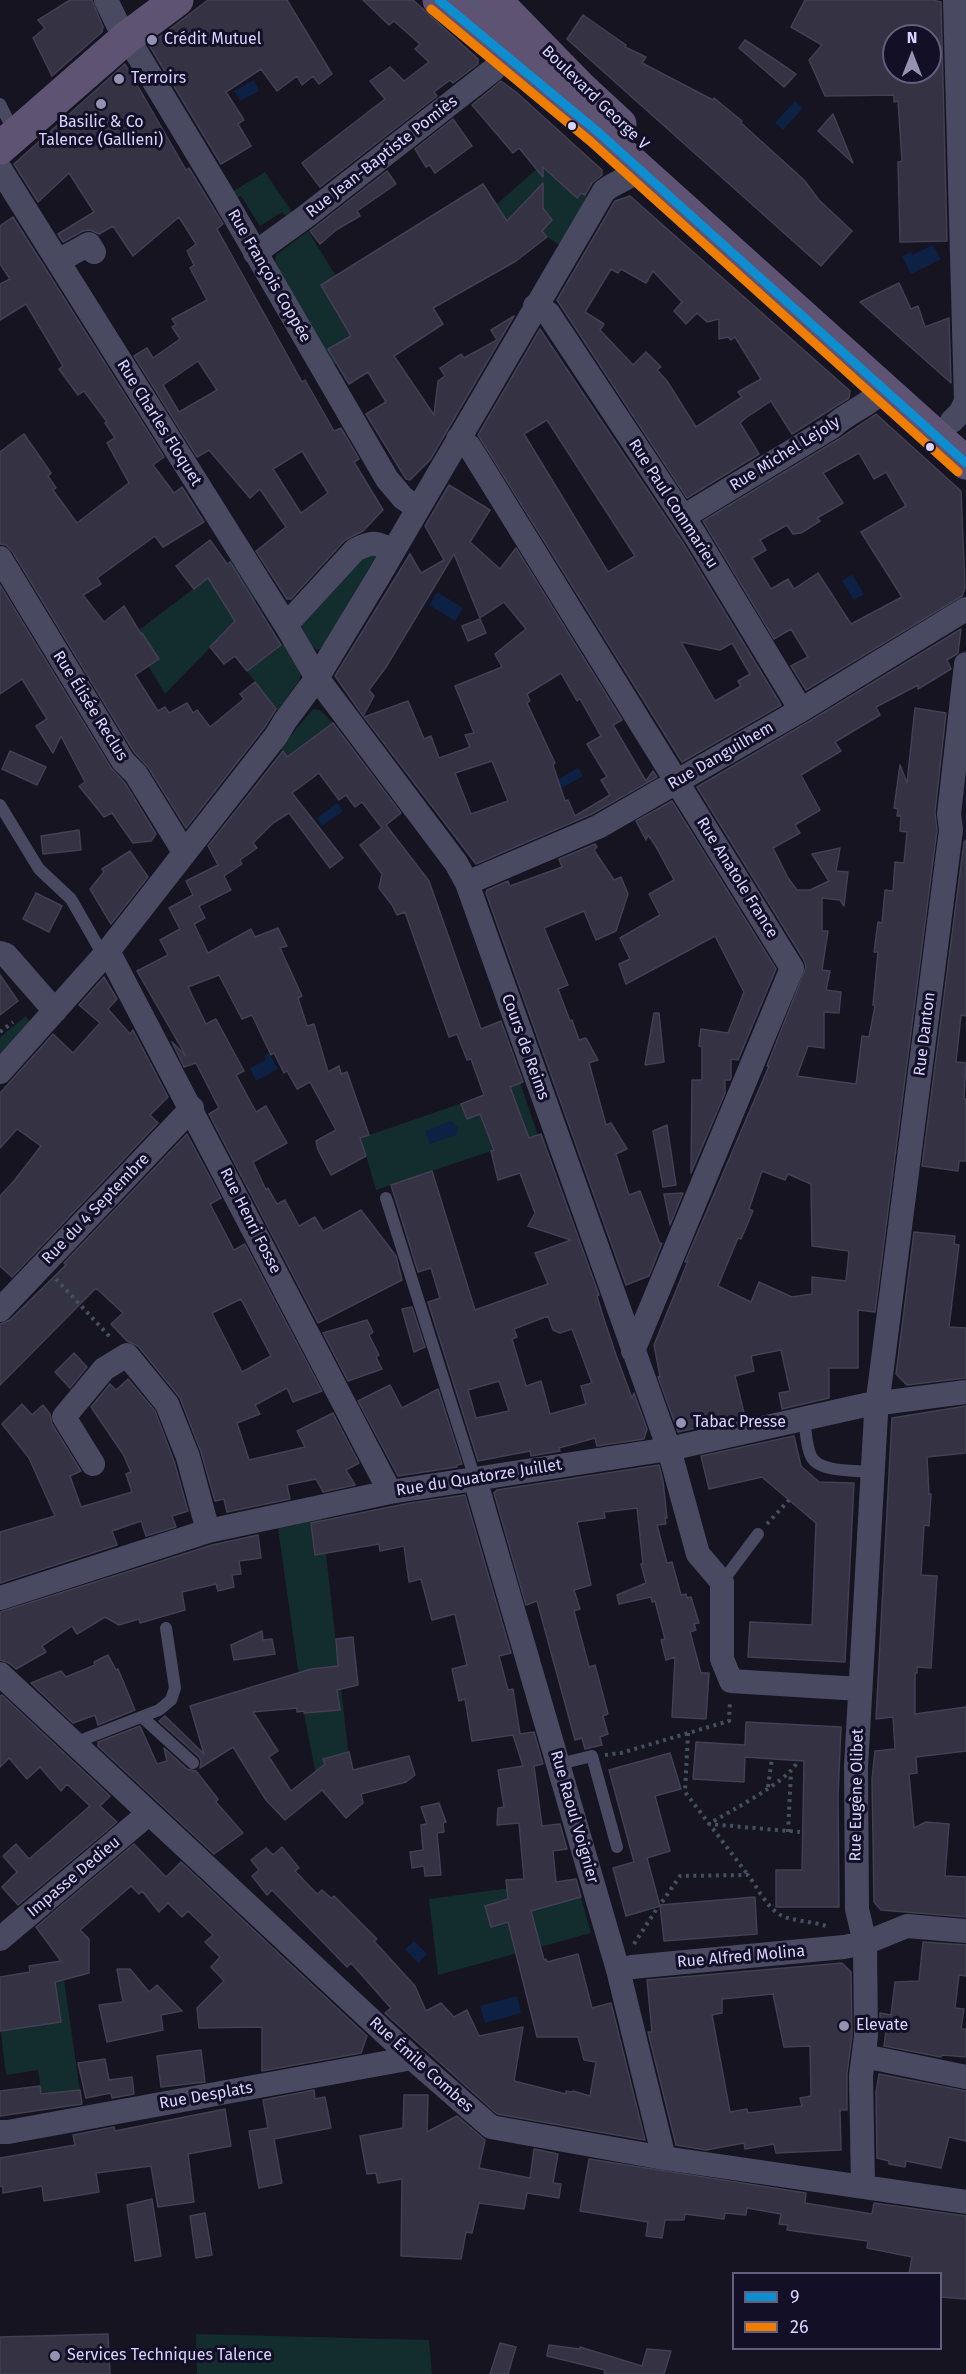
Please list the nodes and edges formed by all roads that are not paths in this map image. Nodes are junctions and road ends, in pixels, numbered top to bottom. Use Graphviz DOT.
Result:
graph roads {
  1 [pos="106,0"];
  2 [pos="177,0"];
  3 [pos="439,0"];
  4 [pos="467,0"];
  5 [pos="495,0"];
  6 [pos="955,0"];
  7 [pos="126,38"];
  8 [pos="506,56"];
  9 [pos="580,87"];
  10 [pos="0,104"];
  11 [pos="8,142"];
  12 [pos="639,168"];
  13 [pos="0,169"];
  14 [pos="94,252"];
  15 [pos="255,254"];
  16 [pos="65,258"];
  17 [pos="535,306"];
  18 [pos="884,388"];
  19 [pos="963,414"];
  20 [pos="458,439"];
  21 [pos="966,463"];
  22 [pos="418,508"];
  23 [pos="683,517"];
  24 [pos="393,551"];
  25 [pos="0,558"];
  26 [pos="966,609"];
  27 [pos="286,625"];
  28 [pos="966,664"];
  29 [pos="317,678"];
  30 [pos="801,710"];
  31 [pos="676,781"];
  32 [pos="0,805"];
  33 [pos="958,830"];
  34 [pos="184,852"];
  35 [pos="467,883"];
  36 [pos="108,951"];
  37 [pos="0,953"];
  38 [pos="55,1011"];
  39 [pos="0,1072"];
  40 [pos="192,1108"];
  41 [pos="386,1198"];
  42 [pos="0,1310"];
  43 [pos="633,1351"];
  44 [pos="966,1392"];
  45 [pos="877,1404"];
  46 [pos="804,1419"];
  47 [pos="669,1449"];
  48 [pos="93,1464"];
  49 [pos="872,1472"];
  50 [pos="475,1479"];
  51 [pos="390,1492"];
  52 [pos="208,1531"];
  53 [pos="758,1534"];
  54 [pos="722,1582"];
  55 [pos="0,1598"];
  56 [pos="166,1628"];
  57 [pos="0,1674"];
  58 [pos="860,1689"];
  59 [pos="142,1717"];
  60 [pos="74,1743"];
  61 [pos="193,1763"];
  62 [pos="559,1764"];
  63 [pos="148,1814"];
  64 [pos="617,1847"];
  65 [pos="966,1931"];
  66 [pos="0,1940"];
  67 [pos="865,1943"];
  68 [pos="624,1960"];
  69 [pos="864,2056"];
  70 [pos="412,2058"];
  71 [pos="966,2077"];
  72 [pos="0,2132"];
  73 [pos="664,2158"];
  74 [pos="863,2186"];
  75 [pos="966,2202"];
  1 -- 7 [label="street, Rue François Coppée"];
  2 -- 7 [label="main road"];
  3 -- 8 [label="main road, Boulevard George V"];
  4 -- 9 [label="main road"];
  5 -- 9 [label="main road, Boulevard George V"];
  6 -- 19 [label="street"];
  7 -- 11 [label="main road"];
  7 -- 15 [label="street, Rue François Coppée"];
  8 -- 12 [label="main road, Boulevard George V"];
  8 -- 15 [label="street, Rue Jean-Baptiste Pomiès"];
  9 -- 19 [label="main road, Boulevard George V"];
  10 -- 11 [label="lane"];
  12 -- 17 [label="street"];
  12 -- 18 [label="main road, Boulevard George V"];
  13 -- 16 [label="street, Rue Charles Floquet"];
  14 -- 16 [label="street"];
  15 -- 22 [label="street, Rue François Coppée"];
  16 -- 27 [label="street, Rue Charles Floquet"];
  17 -- 20 [label="street"];
  17 -- 23 [label="street, Rue Paul Commarieu"];
  18 -- 21 [label="main road, Boulevard George V"];
  18 -- 23 [label="street, Rue Michel Lejoly"];
  20 -- 22 [label="street"];
  20 -- 31 [label="street, Rue Anatole France"];
  22 -- 24 [label="street"];
  23 -- 30 [label="street, Rue Paul Commarieu"];
  24 -- 27 [label="street"];
  24 -- 29 [label="street"];
  25 -- 34 [label="street, Rue Élisée Reclus"];
  26 -- 30 [label="street, Rue Danguilhem"];
  27 -- 29 [label="street, Rue Charles Floquet"];
  28 -- 33 [label="street, Rue Danton"];
  29 -- 34 [label="street"];
  29 -- 35 [label="street, Cours de Reims"];
  30 -- 31 [label="street, Rue Danguilhem"];
  31 -- 35 [label="street, Rue Danguilhem"];
  31 -- 43 [label="street, Rue Anatole France"];
  32 -- 36 [label="lane"];
  33 -- 45 [label="street, Rue Danton"];
  34 -- 36 [label="street"];
  35 -- 43 [label="street, Cours de Reims"];
  36 -- 38 [label="street"];
  36 -- 40 [label="street, Rue Henri Fosse"];
  37 -- 38 [label="street"];
  38 -- 39 [label="street"];
  40 -- 42 [label="street, Rue du 4 Septembre"];
  40 -- 51 [label="street, Rue Henri Fosse"];
  41 -- 50 [label="lane"];
  43 -- 47 [label="street, Cours de Reims"];
  44 -- 45 [label="street, Rue du Quatorze Juillet"];
  45 -- 46 [label="street, Rue du Quatorze Juillet"];
  45 -- 49 [label="street, Rue Eugène Olibet"];
  46 -- 47 [label="street, Rue du Quatorze Juillet"];
  46 -- 49 [label="lane"];
  47 -- 50 [label="street, Rue du Quatorze Juillet"];
  47 -- 54 [label="street, Cours de Reims"];
  48 -- 52 [label="street"];
  49 -- 58 [label="street, Rue Eugène Olibet"];
  50 -- 51 [label="street, Rue du Quatorze Juillet"];
  50 -- 62 [label="street, Rue Raoul Voignier"];
  51 -- 52 [label="street, Rue du Quatorze Juillet"];
  52 -- 55 [label="street, Rue du Quatorze Juillet"];
  53 -- 54 [label="lane"];
  54 -- 58 [label="street"];
  56 -- 59 [label="lane"];
  57 -- 60 [label="street, Rue Émile Combes"];
  58 -- 67 [label="street, Rue Eugène Olibet"];
  59 -- 60 [label="lane"];
  59 -- 61 [label="lane"];
  60 -- 63 [label="street, Rue Émile Combes"];
  62 -- 64 [label="lane"];
  62 -- 68 [label="street, Rue Raoul Voignier"];
  63 -- 66 [label="street, Impasse Dedieu"];
  63 -- 70 [label="street, Rue Émile Combes"];
  65 -- 67 [label="street, Rue Alfred Molina"];
  67 -- 68 [label="street, Rue Alfred Molina"];
  67 -- 69 [label="street, Rue Eugène Olibet"];
  68 -- 73 [label="street, Rue Raoul Voignier"];
  69 -- 71 [label="street"];
  69 -- 74 [label="street, Rue Eugène Olibet"];
  70 -- 72 [label="street, Rue Desplats"];
  70 -- 73 [label="street, Rue Émile Combes"];
  73 -- 74 [label="street, Rue Émile Combes"];
  74 -- 75 [label="street, Rue Émile Combes"];
}
